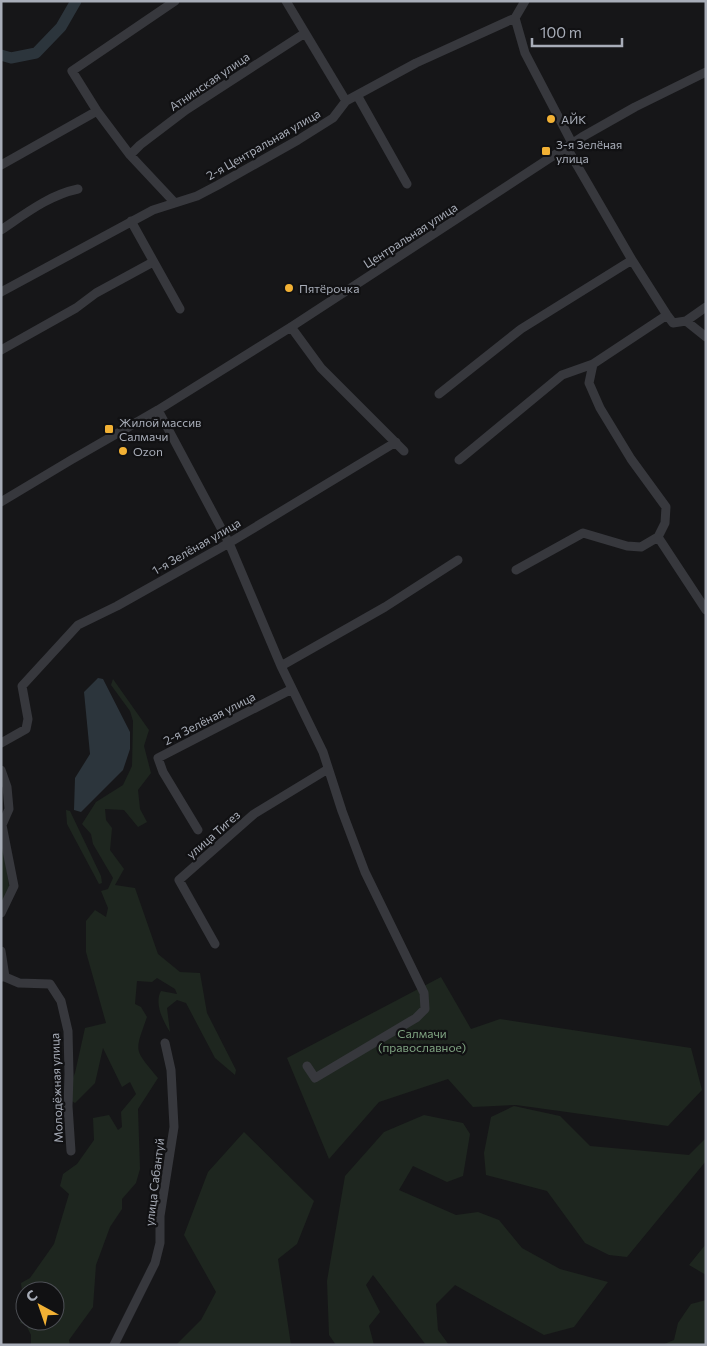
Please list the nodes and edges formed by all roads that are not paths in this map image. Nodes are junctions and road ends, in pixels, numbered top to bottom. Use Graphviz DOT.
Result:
graph roads {
  1 [pos="175,1"];
  2 [pos="286,1"];
  3 [pos="525,1"];
  4 [pos="515,18"];
  5 [pos="305,33"];
  6 [pos="706,72"];
  7 [pos="357,95"];
  8 [pos="346,101"];
  9 [pos="97,111"];
  10 [pos="570,146"];
  11 [pos="130,155"];
  12 [pos="1,164"];
  13 [pos="407,184"];
  14 [pos="78,188"];
  15 [pos="175,204"];
  16 [pos="130,221"];
  17 [pos="1,230"];
  18 [pos="632,260"];
  19 [pos="153,262"];
  20 [pos="1,292"];
  21 [pos="706,307"];
  22 [pos="180,310"];
  23 [pos="667,315"];
  24 [pos="686,321"];
  25 [pos="291,327"];
  26 [pos="706,337"];
  27 [pos="1,350"];
  28 [pos="593,364"];
  29 [pos="439,394"];
  30 [pos="158,410"];
  31 [pos="396,442"];
  32 [pos="404,451"];
  33 [pos="459,460"];
  34 [pos="1,502"];
  35 [pos="658,537"];
  36 [pos="229,543"];
  37 [pos="458,560"];
  38 [pos="516,570"];
  39 [pos="706,610"];
  40 [pos="281,666"];
  41 [pos="292,689"];
  42 [pos="1,743"];
  43 [pos="328,769"];
  44 [pos="1,770"];
  45 [pos="198,830"];
  46 [pos="1,913"];
  47 [pos="216,944"];
  48 [pos="1,951"];
  49 [pos="3,977"];
  50 [pos="165,1043"];
  51 [pos="307,1066"];
  52 [pos="71,1151"];
  53 [pos="114,1345"];
  1 -- 9 [label="street"];
  2 -- 5 [label="street"];
  3 -- 4 [label="street"];
  4 -- 7 [label="street, 2-я Центральная улица"];
  4 -- 10 [label="street"];
  5 -- 8 [label="street"];
  5 -- 11 [label="street, Атнинская улица"];
  6 -- 10 [label="street, Центральная улица"];
  7 -- 8 [label="street, 2-я Центральная улица"];
  7 -- 13 [label="street"];
  8 -- 15 [label="street, 2-я Центральная улица"];
  9 -- 11 [label="street"];
  9 -- 12 [label="street"];
  10 -- 18 [label="street"];
  10 -- 25 [label="street, Центральная улица"];
  11 -- 15 [label="street"];
  14 -- 17 [label="street"];
  15 -- 16 [label="street, 2-я Центральная улица"];
  16 -- 19 [label="street"];
  16 -- 20 [label="street, 2-я Центральная улица"];
  18 -- 23 [label="street"];
  18 -- 29 [label="street"];
  19 -- 22 [label="street"];
  19 -- 27 [label="street"];
  21 -- 24 [label="street"];
  23 -- 24 [label="street"];
  23 -- 28 [label="street"];
  24 -- 26 [label="street"];
  25 -- 30 [label="street, Центральная улица"];
  25 -- 31 [label="street"];
  28 -- 33 [label="street"];
  28 -- 35 [label="street"];
  30 -- 34 [label="street, Центральная улица"];
  30 -- 36 [label="street"];
  31 -- 32 [label="street"];
  31 -- 36 [label="street, 1-я Зелёная улица"];
  35 -- 38 [label="street"];
  35 -- 39 [label="street"];
  36 -- 40 [label="street"];
  36 -- 42 [label="street, 1-я Зелёная улица"];
  37 -- 40 [label="street"];
  40 -- 41 [label="street"];
  41 -- 43 [label="street"];
  41 -- 45 [label="street, 2-я Зелёная улица"];
  43 -- 47 [label="street, улица Тигез"];
  43 -- 51 [label="street"];
  44 -- 46 [label="street"];
  48 -- 49 [label="street, Молодёжная улица"];
  49 -- 52 [label="street, Молодёжная улица"];
  50 -- 53 [label="street, улица Сабантуй"];
}
